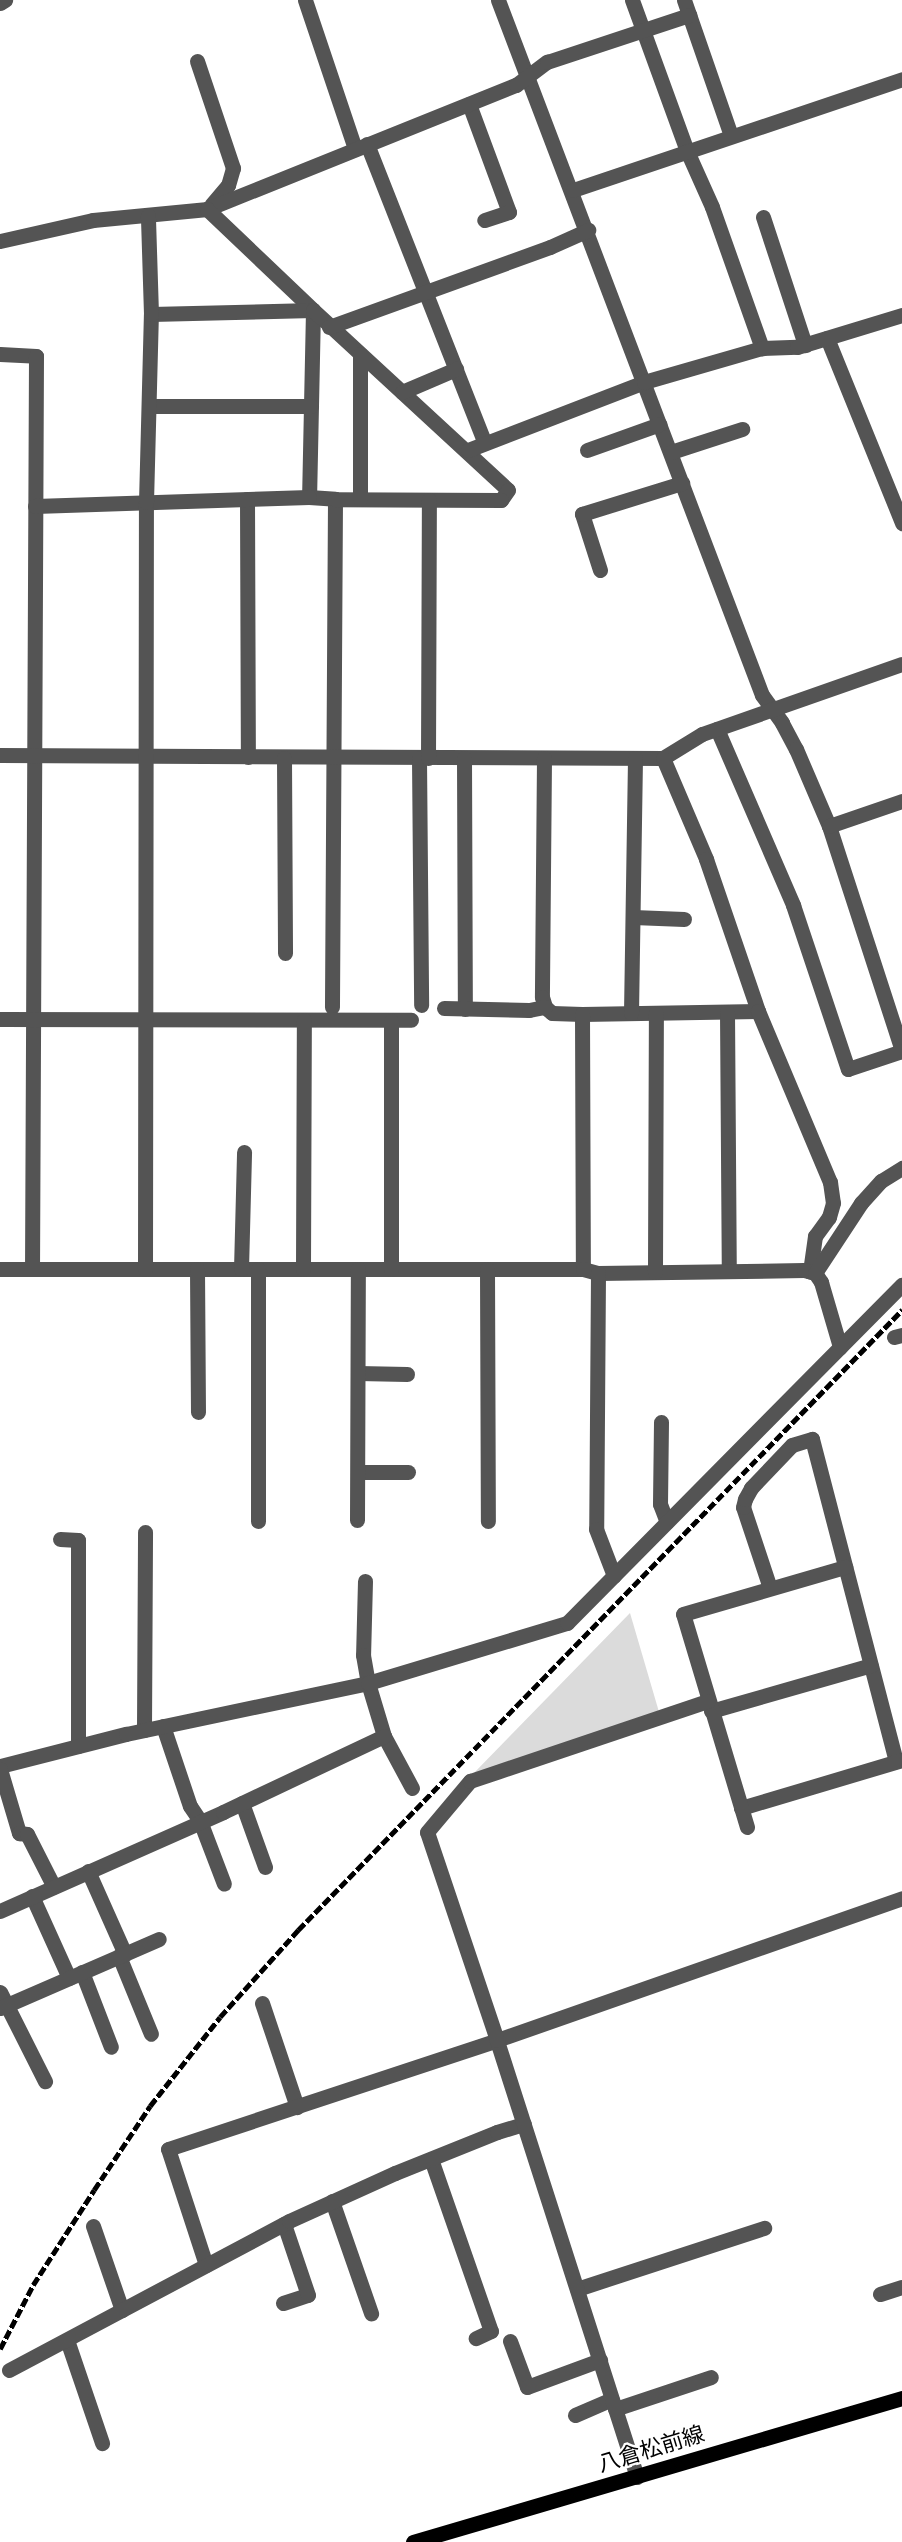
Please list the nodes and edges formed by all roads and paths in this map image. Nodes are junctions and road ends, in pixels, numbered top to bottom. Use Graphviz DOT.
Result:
graph roads {
  1 [pos="5,0"];
  2 [pos="305,0"];
  3 [pos="498,0"];
  4 [pos="632,0"];
  5 [pos="0,3"];
  6 [pos="687,7"];
  7 [pos="643,29"];
  8 [pos="197,61"];
  9 [pos="528,76"];
  10 [pos="902,79"];
  11 [pos="469,104"];
  12 [pos="731,136"];
  13 [pos="361,146"];
  14 [pos="687,151"];
  15 [pos="573,190"];
  16 [pos="207,209"];
  17 [pos="148,216"];
  18 [pos="763,217"];
  19 [pos="484,220"];
  20 [pos="588,230"];
  21 [pos="0,241"];
  22 [pos="425,291"];
  23 [pos="313,310"];
  24 [pos="151,314"];
  25 [pos="902,315"];
  26 [pos="329,327"];
  27 [pos="828,338"];
  28 [pos="805,345"];
  29 [pos="762,348"];
  30 [pos="0,354"];
  31 [pos="360,354"];
  32 [pos="456,369"];
  33 [pos="644,382"];
  34 [pos="402,392"];
  35 [pos="150,406"];
  36 [pos="311,406"];
  37 [pos="660,424"];
  38 [pos="742,429"];
  39 [pos="485,443"];
  40 [pos="468,450"];
  41 [pos="587,450"];
  42 [pos="671,452"];
  43 [pos="682,483"];
  44 [pos="309,497"];
  45 [pos="247,499"];
  46 [pos="335,499"];
  47 [pos="360,499"];
  48 [pos="429,500"];
  49 [pos="146,502"];
  50 [pos="35,506"];
  51 [pos="902,523"];
  52 [pos="600,570"];
  53 [pos="902,664"];
  54 [pos="773,710"];
  55 [pos="717,729"];
  56 [pos="0,755"];
  57 [pos="34,756"];
  58 [pos="146,757"];
  59 [pos="248,757"];
  60 [pos="284,758"];
  61 [pos="334,758"];
  62 [pos="423,758"];
  63 [pos="464,758"];
  64 [pos="544,758"];
  65 [pos="635,758"];
  66 [pos="663,758"];
  67 [pos="902,801"];
  68 [pos="830,826"];
  69 [pos="633,917"];
  70 [pos="684,918"];
  71 [pos="285,953"];
  72 [pos="421,1005"];
  73 [pos="332,1007"];
  74 [pos="545,1007"];
  75 [pos="444,1008"];
  76 [pos="465,1009"];
  77 [pos="758,1011"];
  78 [pos="727,1012"];
  79 [pos="631,1013"];
  80 [pos="656,1013"];
  81 [pos="582,1014"];
  82 [pos="33,1018"];
  83 [pos="0,1019"];
  84 [pos="146,1020"];
  85 [pos="304,1020"];
  86 [pos="411,1020"];
  87 [pos="391,1021"];
  88 [pos="902,1051"];
  89 [pos="244,1152"];
  90 [pos="902,1168"];
  91 [pos="0,1269"];
  92 [pos="32,1269"];
  93 [pos="145,1269"];
  94 [pos="197,1269"];
  95 [pos="241,1269"];
  96 [pos="258,1269"];
  97 [pos="303,1269"];
  98 [pos="358,1269"];
  99 [pos="391,1269"];
  100 [pos="487,1269"];
  101 [pos="591,1271"];
  102 [pos="729,1271"];
  103 [pos="655,1272"];
  104 [pos="812,1272"];
  105 [pos="902,1285"];
  106 [pos="840,1347"];
  107 [pos="358,1373"];
  108 [pos="407,1374"];
  109 [pos="198,1412"];
  110 [pos="661,1422"];
  111 [pos="358,1472"];
  112 [pos="408,1472"];
  113 [pos="357,1520"];
  114 [pos="258,1521"];
  115 [pos="488,1521"];
  116 [pos="667,1522"];
  117 [pos="145,1532"];
  118 [pos="60,1539"];
  119 [pos="845,1567"];
  120 [pos="614,1576"];
  121 [pos="364,1581"];
  122 [pos="770,1588"];
  123 [pos="871,1665"];
  124 [pos="368,1683"];
  125 [pos="710,1706"];
  126 [pos="163,1726"];
  127 [pos="144,1730"];
  128 [pos="384,1736"];
  129 [pos="78,1746"];
  130 [pos="899,1761"];
  131 [pos="0,1768"];
  132 [pos="412,1788"];
  133 [pos="242,1803"];
  134 [pos="741,1808"];
  135 [pos="200,1821"];
  136 [pos="747,1827"];
  137 [pos="265,1867"];
  138 [pos="88,1871"];
  139 [pos="224,1884"];
  140 [pos="54,1887"];
  141 [pos="32,1896"];
  142 [pos="902,1898"];
  143 [pos="0,1911"];
  144 [pos="159,1939"];
  145 [pos="122,1955"];
  146 [pos="76,1975"];
  147 [pos="2,2002"];
  148 [pos="262,2003"];
  149 [pos="151,2034"];
  150 [pos="498,2040"];
  151 [pos="111,2047"];
  152 [pos="45,2081"];
  153 [pos="297,2106"];
  154 [pos="524,2124"];
  155 [pos="431,2159"];
  156 [pos="332,2201"];
  157 [pos="284,2224"];
  158 [pos="93,2226"];
  159 [pos="764,2228"];
  160 [pos="206,2265"];
  161 [pos="902,2288"];
  162 [pos="577,2289"];
  163 [pos="880,2294"];
  164 [pos="283,2303"];
  165 [pos="122,2310"];
  166 [pos="371,2313"];
  167 [pos="476,2338"];
  168 [pos="67,2340"];
  169 [pos="510,2341"];
  170 [pos="600,2360"];
  171 [pos="9,2370"];
  172 [pos="711,2377"];
  173 [pos="902,2398"];
  174 [pos="614,2404"];
  175 [pos="575,2415"];
  176 [pos="102,2444"];
  177 [pos="637,2477"];
  178 [pos="413,2542"];
  1 -- 5 [label="street"];
  2 -- 13 [label="street"];
  3 -- 9 [label="street"];
  4 -- 7 [label="street"];
  6 -- 7 [label="street"];
  6 -- 12 [label="street"];
  7 -- 9 [label="street"];
  7 -- 14 [label="street"];
  8 -- 16 [label="street"];
  9 -- 11 [label="street"];
  9 -- 15 [label="street"];
  10 -- 12 [label="street"];
  11 -- 13 [label="street"];
  11 -- 19 [label="street"];
  12 -- 14 [label="street"];
  13 -- 16 [label="street"];
  13 -- 22 [label="street"];
  14 -- 15 [label="street"];
  14 -- 29 [label="street"];
  15 -- 20 [label="street"];
  16 -- 17 [label="street"];
  16 -- 23 [label="street"];
  17 -- 21 [label="street"];
  17 -- 24 [label="street"];
  18 -- 28 [label="street"];
  20 -- 22 [label="street"];
  20 -- 33 [label="street"];
  22 -- 26 [label="street"];
  22 -- 32 [label="street"];
  23 -- 24 [label="street"];
  23 -- 26 [label="street"];
  23 -- 36 [label="street"];
  24 -- 35 [label="street"];
  25 -- 27 [label="street"];
  26 -- 31 [label="street"];
  27 -- 28 [label="street"];
  27 -- 51 [label="street"];
  28 -- 29 [label="street"];
  29 -- 33 [label="street"];
  30 -- 50 [label="street"];
  31 -- 34 [label="street"];
  31 -- 47 [label="street"];
  32 -- 34 [label="street"];
  32 -- 39 [label="street"];
  33 -- 37 [label="street"];
  33 -- 39 [label="street"];
  34 -- 40 [label="street"];
  35 -- 36 [label="street"];
  35 -- 49 [label="street"];
  36 -- 44 [label="street"];
  37 -- 41 [label="street"];
  37 -- 42 [label="street"];
  38 -- 42 [label="street"];
  39 -- 40 [label="street"];
  40 -- 48 [label="street"];
  42 -- 43 [label="street"];
  43 -- 52 [label="street"];
  43 -- 54 [label="street"];
  44 -- 45 [label="street"];
  44 -- 46 [label="street"];
  45 -- 49 [label="street"];
  45 -- 59 [label="street"];
  46 -- 47 [label="street"];
  46 -- 61 [label="street"];
  47 -- 48 [label="street"];
  48 -- 62 [label="street"];
  49 -- 50 [label="street"];
  49 -- 58 [label="street"];
  50 -- 57 [label="street"];
  53 -- 54 [label="street"];
  54 -- 55 [label="street"];
  54 -- 68 [label="street"];
  55 -- 66 [label="street"];
  55 -- 88 [label="street"];
  56 -- 57 [label="street"];
  57 -- 58 [label="street"];
  57 -- 82 [label="street"];
  58 -- 59 [label="street"];
  58 -- 84 [label="street"];
  59 -- 60 [label="street"];
  60 -- 61 [label="street"];
  60 -- 71 [label="street"];
  61 -- 62 [label="street"];
  61 -- 73 [label="street"];
  62 -- 63 [label="street"];
  62 -- 72 [label="street"];
  63 -- 64 [label="street"];
  63 -- 76 [label="street"];
  64 -- 65 [label="street"];
  64 -- 74 [label="street"];
  65 -- 66 [label="street"];
  65 -- 69 [label="street"];
  66 -- 77 [label="street"];
  67 -- 68 [label="street"];
  68 -- 88 [label="street"];
  69 -- 70 [label="street"];
  69 -- 79 [label="street"];
  74 -- 76 [label="street"];
  74 -- 81 [label="street"];
  75 -- 76 [label="street"];
  77 -- 78 [label="street"];
  77 -- 104 [label="street"];
  78 -- 80 [label="street"];
  78 -- 102 [label="street"];
  79 -- 80 [label="street"];
  79 -- 81 [label="street"];
  80 -- 103 [label="street"];
  81 -- 101 [label="street"];
  82 -- 83 [label="street"];
  82 -- 84 [label="street"];
  82 -- 92 [label="street"];
  84 -- 85 [label="street"];
  84 -- 93 [label="street"];
  85 -- 87 [label="street"];
  85 -- 97 [label="street"];
  86 -- 87 [label="street"];
  87 -- 99 [label="street"];
  89 -- 95 [label="street"];
  90 -- 104 [label="street"];
  91 -- 92 [label="street"];
  92 -- 93 [label="street"];
  93 -- 94 [label="street"];
  94 -- 95 [label="street"];
  94 -- 109 [label="street"];
  95 -- 96 [label="street"];
  96 -- 97 [label="street"];
  96 -- 114 [label="street"];
  97 -- 98 [label="street"];
  98 -- 99 [label="street"];
  98 -- 107 [label="street"];
  99 -- 100 [label="street"];
  100 -- 101 [label="street"];
  100 -- 115 [label="street"];
  101 -- 103 [label="street"];
  101 -- 120 [label="street"];
  102 -- 103 [label="street"];
  102 -- 104 [label="street"];
  104 -- 106 [label="street"];
  105 -- 106 [label="street"];
  106 -- 116 [label="street"];
  107 -- 108 [label="street"];
  107 -- 111 [label="street"];
  110 -- 116 [label="street"];
  111 -- 112 [label="street"];
  111 -- 113 [label="street"];
  116 -- 120 [label="street"];
  117 -- 127 [label="street"];
  118 -- 129 [label="street"];
  119 -- 122 [label="street"];
  119 -- 122 [label="street"];
  119 -- 123 [label="street"];
  120 -- 124 [label="street"];
  121 -- 124 [label="street"];
  122 -- 125 [label="street"];
  123 -- 125 [label="street"];
  123 -- 130 [label="street"];
  124 -- 126 [label="street"];
  124 -- 128 [label="street"];
  125 -- 134 [label="street"];
  125 -- 150 [label="street"];
  126 -- 127 [label="street"];
  126 -- 135 [label="street"];
  127 -- 129 [label="street"];
  128 -- 132 [label="street"];
  128 -- 133 [label="street"];
  129 -- 131 [label="street"];
  130 -- 134 [label="street"];
  131 -- 140 [label="street"];
  133 -- 135 [label="street"];
  133 -- 137 [label="street"];
  134 -- 136 [label="street"];
  135 -- 138 [label="street"];
  135 -- 139 [label="street"];
  138 -- 140 [label="street"];
  138 -- 145 [label="street"];
  140 -- 141 [label="street"];
  141 -- 143 [label="street"];
  141 -- 146 [label="street"];
  142 -- 150 [label="street"];
  144 -- 145 [label="street"];
  145 -- 146 [label="street"];
  145 -- 149 [label="street"];
  146 -- 147 [label="street"];
  146 -- 151 [label="street"];
  147 -- 152 [label="street"];
  148 -- 153 [label="street"];
  150 -- 153 [label="street"];
  150 -- 154 [label="street"];
  153 -- 160 [label="street"];
  154 -- 155 [label="street"];
  154 -- 162 [label="street"];
  155 -- 156 [label="street"];
  155 -- 167 [label="street"];
  156 -- 157 [label="street"];
  156 -- 166 [label="street"];
  157 -- 160 [label="street"];
  157 -- 164 [label="street"];
  158 -- 165 [label="street"];
  159 -- 162 [label="street"];
  160 -- 165 [label="street"];
  161 -- 163 [label="street"];
  162 -- 170 [label="street"];
  165 -- 168 [label="street"];
  168 -- 171 [label="street"];
  168 -- 176 [label="street"];
  169 -- 170 [label="street"];
  170 -- 174 [label="street"];
  172 -- 174 [label="street"];
  173 -- 177 [label="main road, 八倉松前線"];
  174 -- 175 [label="street"];
  174 -- 177 [label="street"];
  177 -- 178 [label="main road, 八倉松前線"];
}
